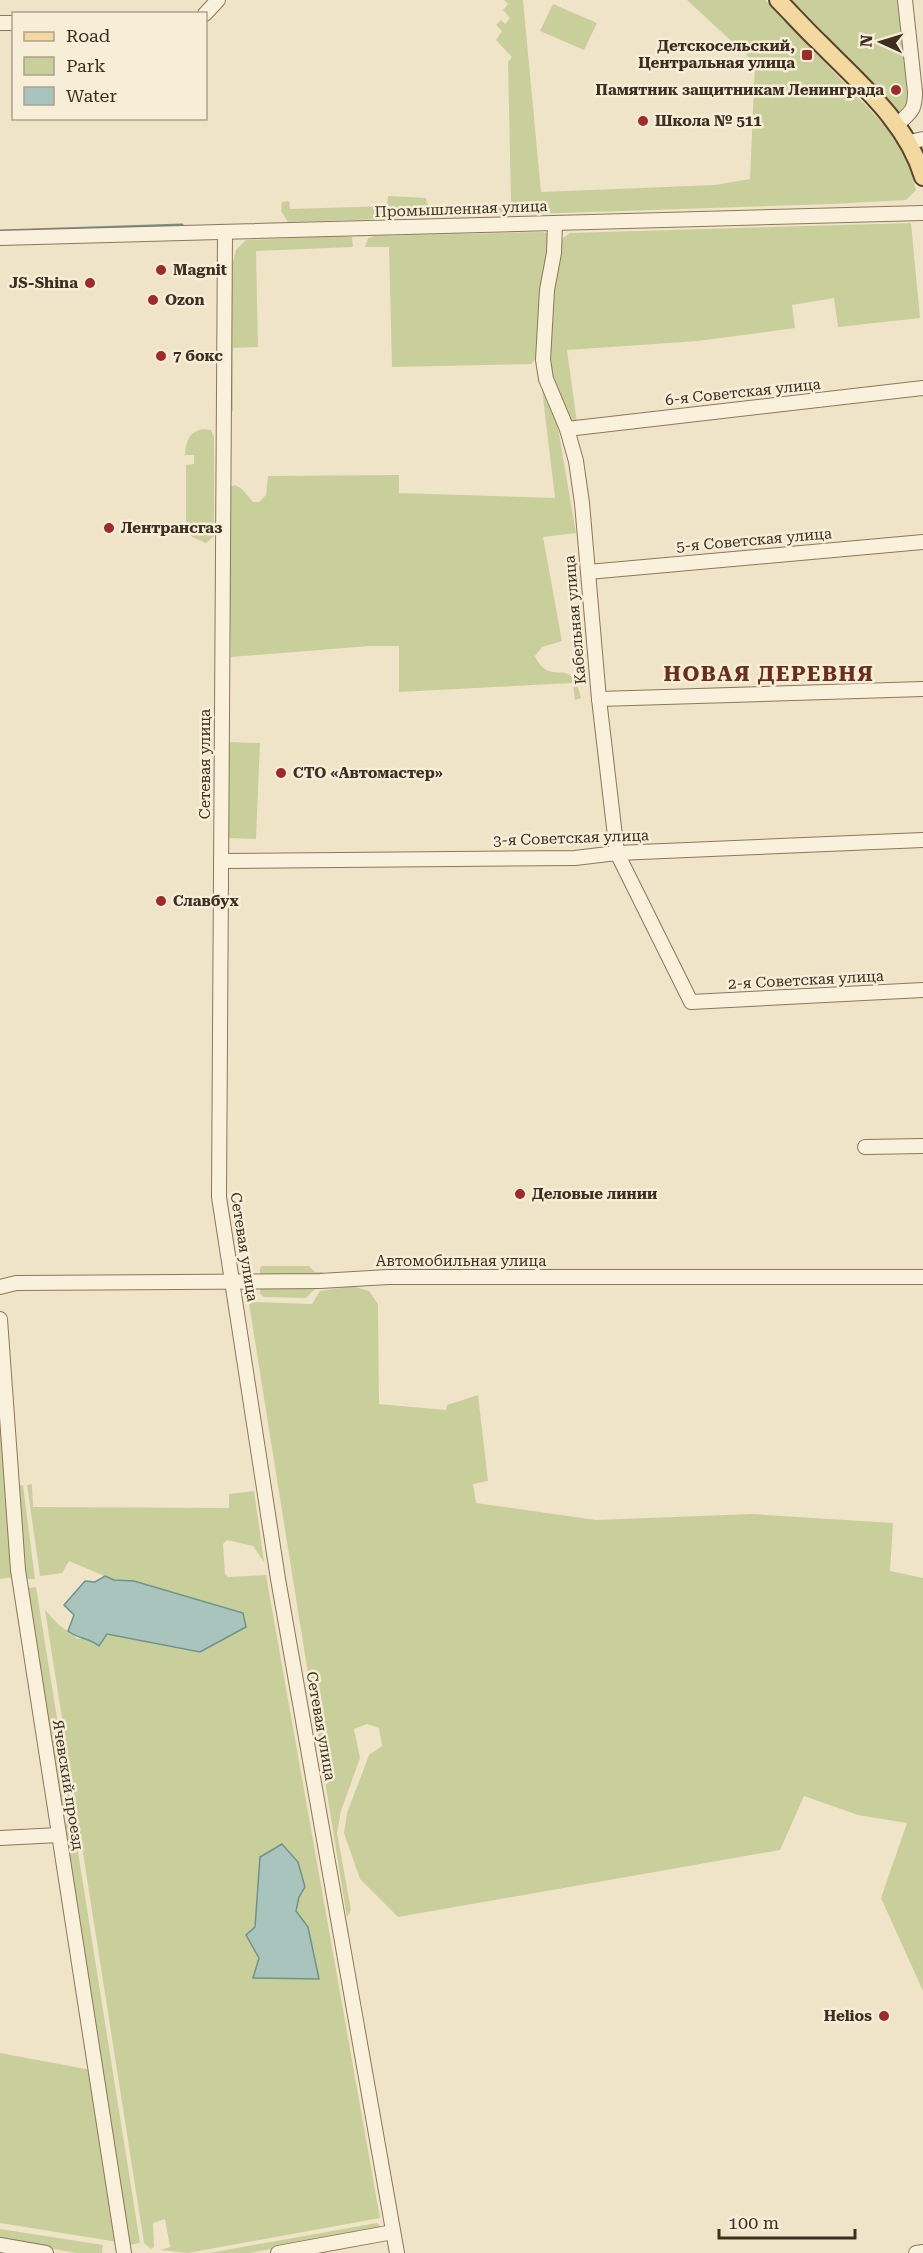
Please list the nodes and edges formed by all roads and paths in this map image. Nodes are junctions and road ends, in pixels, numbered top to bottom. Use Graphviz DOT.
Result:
graph roads {
  1 [pos="218,0"];
  2 [pos="778,0"];
  3 [pos="905,0"];
  4 [pos="207,12"];
  5 [pos="897,125"];
  6 [pos="916,141"];
  7 [pos="923,177"];
  8 [pos="923,213"];
  9 [pos="555,223"];
  10 [pos="225,232"];
  11 [pos="0,238"];
  12 [pos="923,388"];
  13 [pos="567,429"];
  14 [pos="923,542"];
  15 [pos="588,572"];
  16 [pos="923,689"];
  17 [pos="599,699"];
  18 [pos="923,840"];
  19 [pos="618,852"];
  20 [pos="221,861"];
  21 [pos="923,990"];
  22 [pos="692,1002"];
  23 [pos="923,1146"];
  24 [pos="866,1147"];
  25 [pos="923,1277"];
  26 [pos="233,1281"];
  27 [pos="0,1287"];
  28 [pos="0,1319"];
  29 [pos="59,1835"];
  30 [pos="0,1838"];
  31 [pos="393,2232"];
  32 [pos="0,2245"];
  33 [pos="923,2252"];
  34 [pos="46,2253"];
  35 [pos="124,2253"];
  36 [pos="278,2253"];
  37 [pos="396,2253"];
  38 [pos="916,2253"];
  1 -- 4 [label="street"];
  2 -- 5 [label="main road"];
  3 -- 5 [label="street"];
  5 -- 6 [label="main road"];
  6 -- 7 [label="main road"];
  8 -- 9 [label="street, Промышленная улица"];
  9 -- 10 [label="street, Промышленная улица"];
  9 -- 13 [label="street, Кабельная улица"];
  10 -- 11 [label="street, Промышленная улица"];
  10 -- 20 [label="street, Сетевая улица"];
  12 -- 13 [label="street, 6-я Советская улица"];
  13 -- 15 [label="street, Кабельная улица"];
  14 -- 15 [label="street, 5-я Советская улица"];
  15 -- 17 [label="street, Кабельная улица"];
  16 -- 17 [label="street"];
  17 -- 19 [label="street, Кабельная улица"];
  18 -- 19 [label="street, 3-я Советская улица"];
  19 -- 20 [label="street, 3-я Советская улица"];
  19 -- 22 [label="street, Кабельная улица"];
  20 -- 26 [label="street, Сетевая улица"];
  21 -- 22 [label="street, 2-я Советская улица"];
  23 -- 24 [label="street"];
  25 -- 26 [label="street, Автомобильная улица"];
  26 -- 27 [label="street, Автомобильная улица"];
  26 -- 31 [label="street, Сетевая улица"];
  28 -- 29 [label="street, Ячевский проезд"];
  29 -- 30 [label="street"];
  29 -- 35 [label="street, Ячевский проезд"];
  31 -- 36 [label="street"];
  31 -- 37 [label="street, Сетевая улица"];
  32 -- 34 [label="street"];
  33 -- 38 [label="street"];
}
